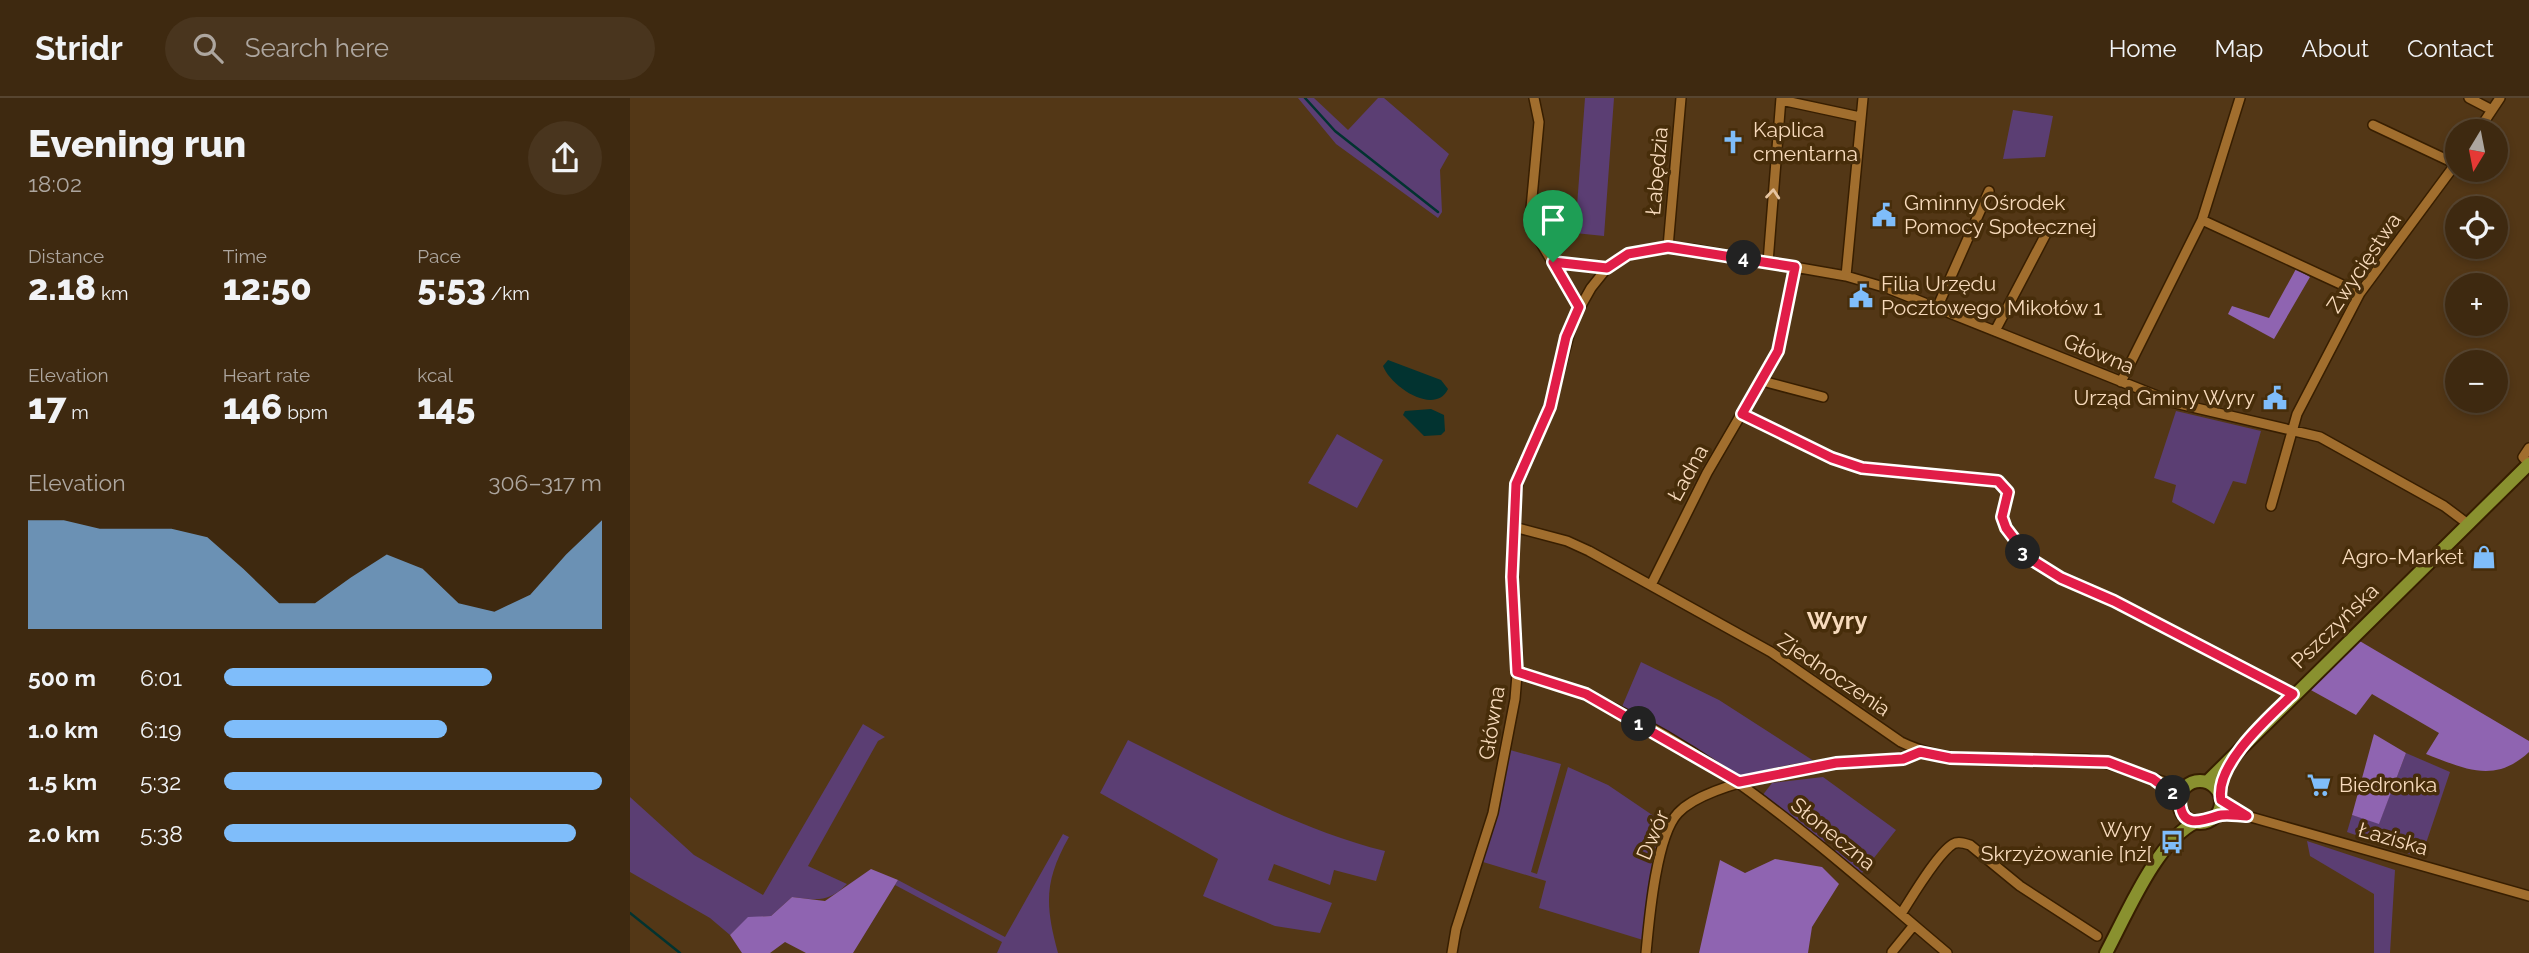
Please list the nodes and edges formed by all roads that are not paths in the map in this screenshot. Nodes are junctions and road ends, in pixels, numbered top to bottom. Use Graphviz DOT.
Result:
graph roads {
  1 [pos="1534,98"];
  2 [pos="1681,98"];
  3 [pos="1863,98"];
  4 [pos="2240,98"];
  5 [pos="2469,98"];
  6 [pos="2500,98"];
  7 [pos="1781,99"];
  8 [pos="2492,110"];
  9 [pos="1860,117"];
  10 [pos="2486,119"];
  11 [pos="2373,125"];
  12 [pos="2445,158"];
  13 [pos="2445,178"];
  14 [pos="1989,191"];
  15 [pos="2202,220"];
  16 [pos="2047,232"];
  17 [pos="1668,247"];
  18 [pos="1553,262"];
  19 [pos="1768,262"];
  20 [pos="1795,267"];
  21 [pos="1607,268"];
  22 [pos="1846,276"];
  23 [pos="2360,293"];
  24 [pos="1579,307"];
  25 [pos="1937,308"];
  26 [pos="1995,331"];
  27 [pos="1762,381"];
  28 [pos="2121,382"];
  29 [pos="1823,397"];
  30 [pos="1742,414"];
  31 [pos="2292,428"];
  32 [pos="2529,449"];
  33 [pos="2529,464"];
  34 [pos="2271,506"];
  35 [pos="2468,524"];
  36 [pos="1514,527"];
  37 [pos="1651,585"];
  38 [pos="1517,672"];
  39 [pos="2293,694"];
  40 [pos="1920,752"];
  41 [pos="2233,758"];
  42 [pos="2153,779"];
  43 [pos="1739,782"];
  44 [pos="2207,782"];
  45 [pos="2186,787"];
  46 [pos="2220,796"];
  47 [pos="2181,805"];
  48 [pos="2216,816"];
  49 [pos="2247,816"];
  50 [pos="2196,822"];
  51 [pos="2172,842"];
  52 [pos="2529,896"];
  53 [pos="1901,914"];
  54 [pos="1914,925"];
  55 [pos="2097,936"];
  56 [pos="1892,952"];
  57 [pos="1452,953"];
  58 [pos="1646,953"];
  59 [pos="1947,953"];
  60 [pos="2106,953"];
  1 -- 18 [label="street"];
  2 -- 17 [label="street, Łabędzia"];
  3 -- 9 [label="street"];
  4 -- 15 [label="street"];
  5 -- 8 [label="street"];
  6 -- 8 [label="street"];
  7 -- 9 [label="street"];
  19 -- 7 [label="street, one-way"];
  8 -- 10 [label="street"];
  9 -- 22 [label="street"];
  11 -- 12 [label="street"];
  13 -- 23 [label="street, Zwycięstwa"];
  14 -- 25 [label="street"];
  15 -- 23 [label="street"];
  15 -- 28 [label="street"];
  16 -- 26 [label="street"];
  17 -- 19 [label="street, Główna"];
  17 -- 21 [label="street, Główna"];
  18 -- 21 [label="street"];
  18 -- 24 [label="street"];
  19 -- 20 [label="street, Główna"];
  20 -- 22 [label="street, Główna"];
  20 -- 27 [label="street, Ładna"];
  21 -- 24 [label="street, Główna"];
  22 -- 25 [label="street, Główna"];
  23 -- 31 [label="street, Zwycięstwa"];
  24 -- 36 [label="street, Główna"];
  25 -- 26 [label="street, Główna"];
  26 -- 28 [label="street, Główna"];
  27 -- 29 [label="street"];
  27 -- 30 [label="street, Ładna"];
  28 -- 31 [label="street, Główna"];
  30 -- 37 [label="street, Ładna"];
  30 -- 39 [label="street"];
  31 -- 34 [label="street"];
  31 -- 35 [label="street, Główna"];
  32 -- 33 [label="street"];
  33 -- 35 [label="main road, Pszczyńska"];
  35 -- 39 [label="main road, Pszczyńska"];
  36 -- 37 [label="street, Zjednoczenia"];
  36 -- 38 [label="street, Główna"];
  37 -- 40 [label="street, Zjednoczenia"];
  38 -- 43 [label="street, Słoneczna"];
  38 -- 57 [label="street, Główna"];
  39 -- 41 [label="main road, Pszczyńska"];
  40 -- 42 [label="street, Zjednoczenia"];
  40 -- 43 [label="street, Dwór"];
  41 -- 44 [label="main road, Pszczyńska"];
  41 -- 46 [label="main road, Pszczyńska"];
  42 -- 45 [label="street, Zjednoczenia"];
  42 -- 47 [label="street, Zjednoczenia"];
  43 -- 53 [label="street, Słoneczna"];
  43 -- 58 [label="street, Dwór"];
  44 -- 45 [label="main road"];
  44 -- 46 [label="main road"];
  45 -- 47 [label="main road"];
  46 -- 48 [label="main road"];
  46 -- 49 [label="street, Łaziska"];
  47 -- 50 [label="main road"];
  47 -- 51 [label="main road"];
  48 -- 49 [label="street, Łaziska"];
  48 -- 50 [label="main road"];
  49 -- 52 [label="street, Łaziska"];
  50 -- 51 [label="main road"];
  51 -- 60 [label="main road"];
  53 -- 54 [label="street, Słoneczna"];
  53 -- 55 [label="street"];
  54 -- 56 [label="street"];
  54 -- 59 [label="street, Słoneczna"];
}
